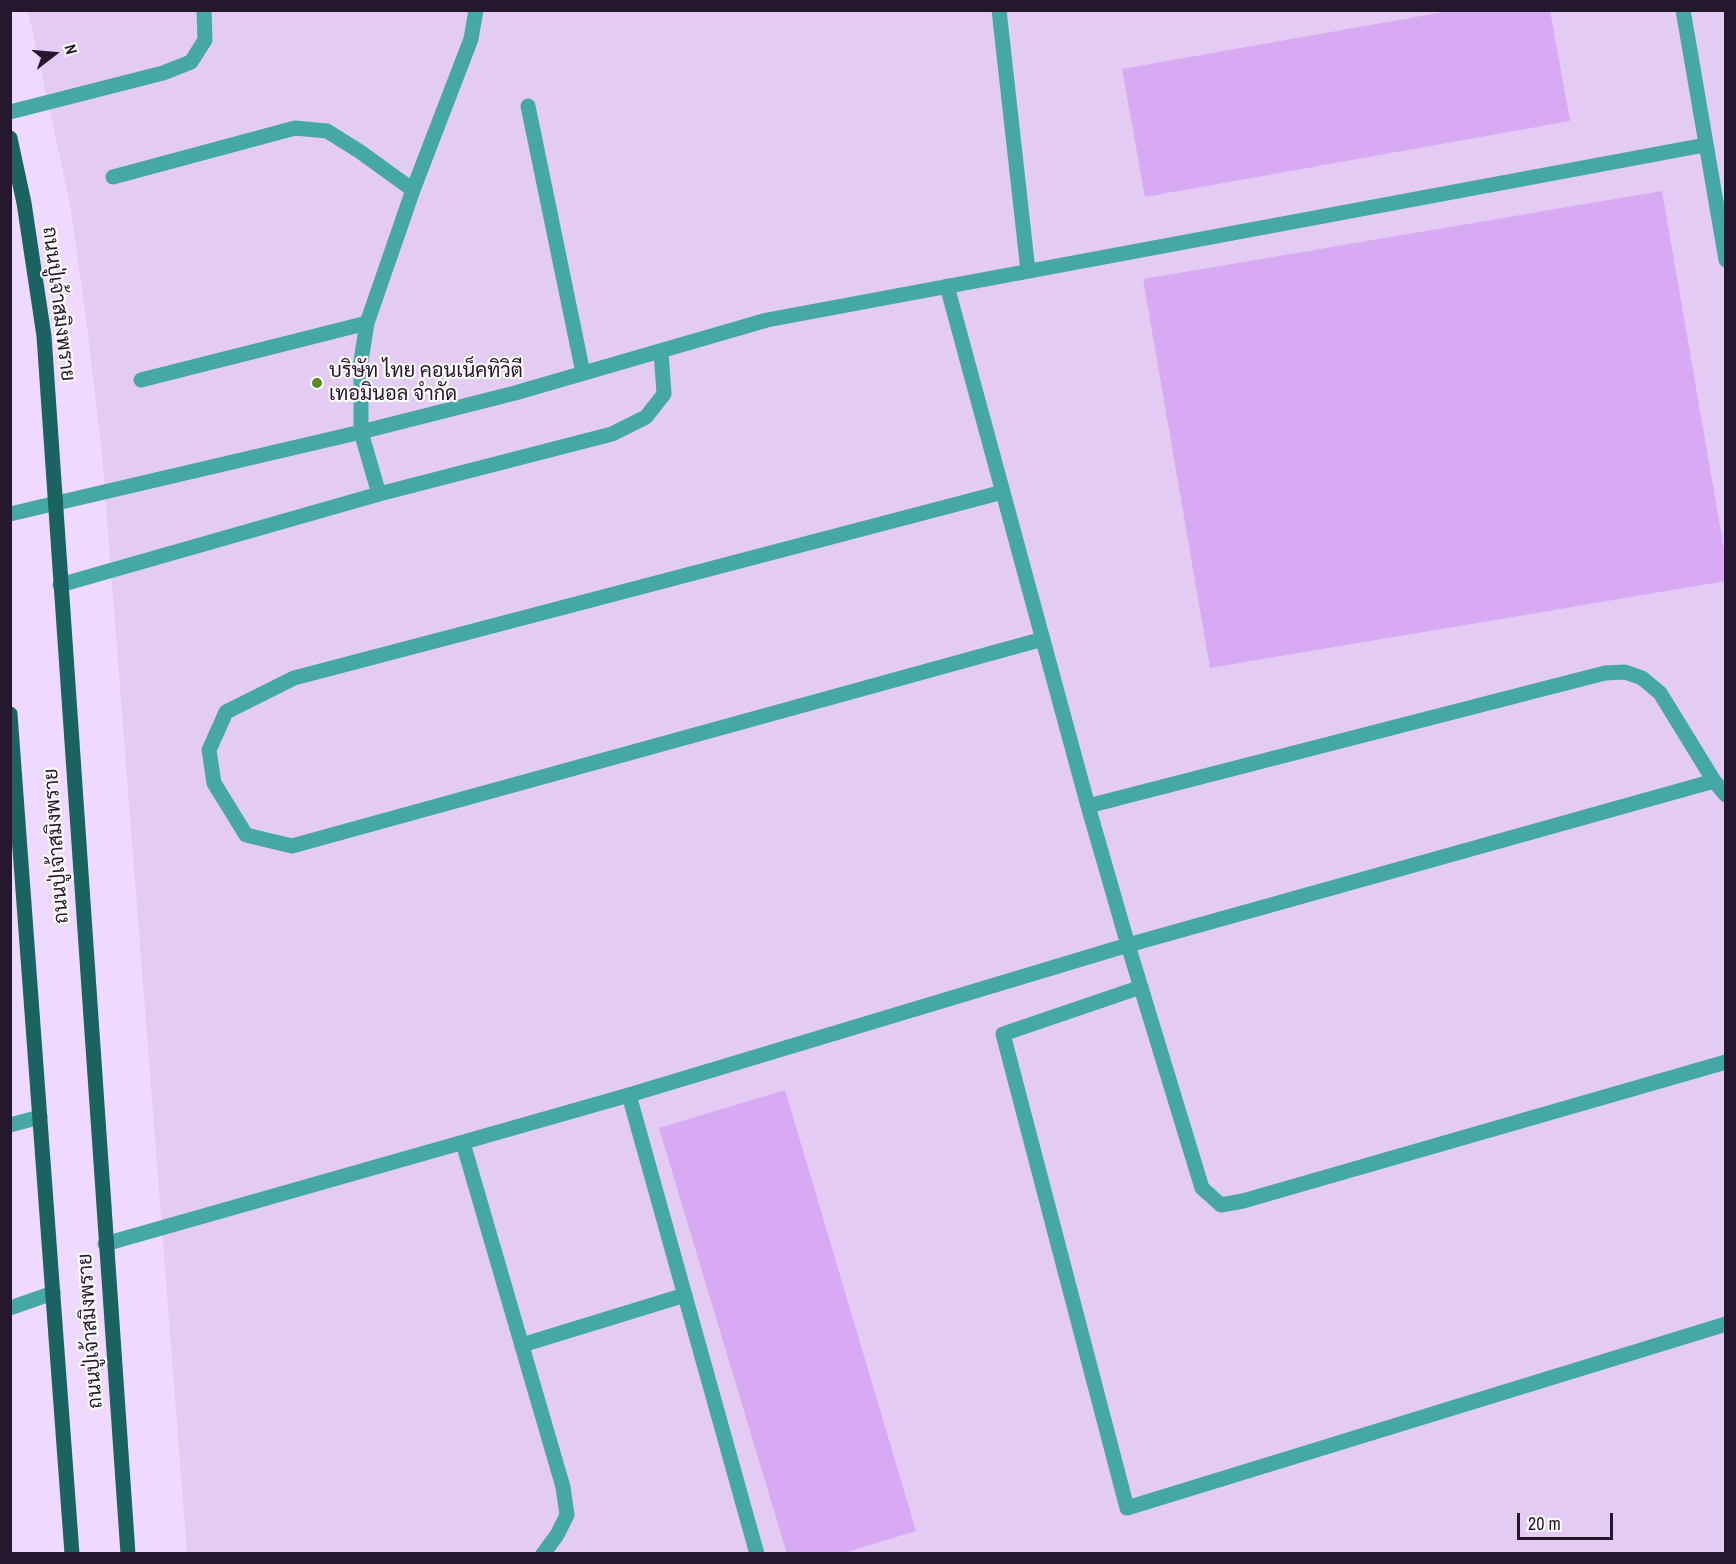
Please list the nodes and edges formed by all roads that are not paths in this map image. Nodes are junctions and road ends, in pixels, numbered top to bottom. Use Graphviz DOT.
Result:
graph roads {
  1 [pos="204,10"];
  2 [pos="476,10"];
  3 [pos="999,10"];
  4 [pos="1683,10"];
  5 [pos="528,106"];
  6 [pos="10,112"];
  7 [pos="10,138"];
  8 [pos="1705,145"];
  9 [pos="113,177"];
  10 [pos="413,190"];
  11 [pos="1725,260"];
  12 [pos="1028,271"];
  13 [pos="947,286"];
  14 [pos="367,323"];
  15 [pos="661,351"];
  16 [pos="583,373"];
  17 [pos="141,380"];
  18 [pos="361,432"];
  19 [pos="1003,492"];
  20 [pos="379,494"];
  21 [pos="55,504"];
  22 [pos="10,514"];
  23 [pos="60,585"];
  24 [pos="1043,639"];
  25 [pos="10,714"];
  26 [pos="1714,781"];
  27 [pos="1725,795"];
  28 [pos="1088,806"];
  29 [pos="1128,945"];
  30 [pos="1141,987"];
  31 [pos="1725,1062"];
  32 [pos="629,1095"];
  33 [pos="40,1117"];
  34 [pos="10,1125"];
  35 [pos="463,1143"];
  36 [pos="105,1244"];
  37 [pos="53,1293"];
  38 [pos="685,1295"];
  39 [pos="10,1308"];
  40 [pos="1725,1324"];
  41 [pos="522,1345"];
  42 [pos="72,1554"];
  43 [pos="128,1554"];
  44 [pos="543,1554"];
  45 [pos="758,1554"];
  1 -- 6 [label="lane"];
  2 -- 10 [label="lane"];
  3 -- 12 [label="lane"];
  4 -- 8 [label="lane"];
  5 -- 16 [label="lane"];
  7 -- 21 [label="main road, ถนนปู่เจ้าสมิงพราย"];
  8 -- 11 [label="lane"];
  8 -- 12 [label="lane"];
  9 -- 10 [label="lane"];
  10 -- 14 [label="lane"];
  12 -- 13 [label="lane"];
  13 -- 15 [label="lane"];
  13 -- 19 [label="lane"];
  14 -- 17 [label="lane"];
  14 -- 18 [label="lane"];
  15 -- 16 [label="lane"];
  15 -- 20 [label="lane"];
  16 -- 18 [label="lane"];
  18 -- 20 [label="lane"];
  18 -- 21 [label="lane"];
  19 -- 24 [label="lane"];
  19 -- 24 [label="lane"];
  20 -- 23 [label="lane"];
  21 -- 22 [label="lane"];
  21 -- 23 [label="main road, ถนนปู่เจ้าสมิงพราย"];
  23 -- 36 [label="main road, ถนนปู่เจ้าสมิงพราย"];
  24 -- 28 [label="lane"];
  25 -- 33 [label="main road, ถนนปู่เจ้าสมิงพราย"];
  26 -- 27 [label="lane"];
  26 -- 28 [label="lane"];
  26 -- 29 [label="lane"];
  28 -- 29 [label="lane"];
  29 -- 30 [label="lane"];
  29 -- 32 [label="lane"];
  30 -- 31 [label="lane"];
  30 -- 40 [label="lane"];
  32 -- 35 [label="lane"];
  32 -- 38 [label="lane"];
  33 -- 34 [label="lane"];
  33 -- 37 [label="main road, ถนนปู่เจ้าสมิงพราย"];
  35 -- 36 [label="lane"];
  35 -- 41 [label="lane"];
  36 -- 43 [label="main road, ถนนปู่เจ้าสมิงพราย"];
  37 -- 39 [label="lane"];
  37 -- 42 [label="main road, ถนนปู่เจ้าสมิงพราย"];
  38 -- 41 [label="lane"];
  38 -- 45 [label="lane"];
  41 -- 44 [label="lane"];
}
